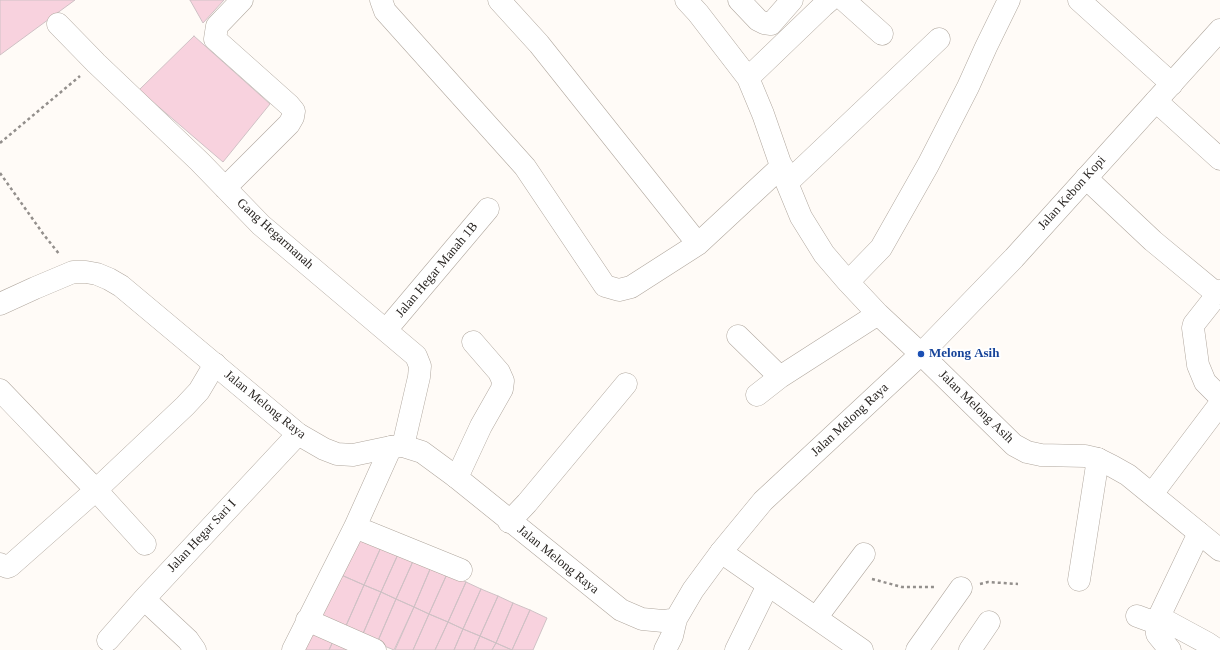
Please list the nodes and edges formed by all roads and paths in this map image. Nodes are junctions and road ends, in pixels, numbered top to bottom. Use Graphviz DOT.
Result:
graph roads {
  1 [pos="242,0"];
  2 [pos="381,0"];
  3 [pos="499,0"];
  4 [pos="686,0"];
  5 [pos="739,0"];
  6 [pos="792,0"];
  7 [pos="830,0"];
  8 [pos="844,0"];
  9 [pos="1009,0"];
  10 [pos="1079,0"];
  11 [pos="58,24"];
  12 [pos="1220,30"];
  13 [pos="882,34"];
  14 [pos="939,39"];
  15 [pos="96,63"];
  16 [pos="748,78"];
  17 [pos="1172,84"];
  18 [pos="1156,101"];
  19 [pos="0,143"];
  20 [pos="1220,160"];
  21 [pos="0,173"];
  22 [pos="785,175"];
  23 [pos="1086,178"];
  24 [pos="225,188"];
  25 [pos="488,209"];
  26 [pos="698,244"];
  27 [pos="73,272"];
  28 [pos="848,282"];
  29 [pos="1219,293"];
  30 [pos="0,304"];
  31 [pos="878,314"];
  32 [pos="386,330"];
  33 [pos="738,336"];
  34 [pos="473,342"];
  35 [pos="921,354"];
  36 [pos="215,364"];
  37 [pos="780,377"];
  38 [pos="626,384"];
  39 [pos="0,390"];
  40 [pos="757,395"];
  41 [pos="1220,397"];
  42 [pos="1220,404"];
  43 [pos="298,434"];
  44 [pos="397,447"];
  45 [pos="1098,459"];
  46 [pos="456,477"];
  47 [pos="96,490"];
  48 [pos="1152,494"];
  49 [pos="509,522"];
  50 [pos="355,527"];
  51 [pos="1199,533"];
  52 [pos="145,544"];
  53 [pos="1220,550"];
  54 [pos="721,552"];
  55 [pos="857,562"];
  56 [pos="0,564"];
  57 [pos="461,570"];
  58 [pos="1079,580"];
  59 [pos="1018,584"];
  60 [pos="768,585"];
  61 [pos="960,588"];
  62 [pos="144,599"];
  63 [pos="816,618"];
  64 [pos="676,619"];
  65 [pos="1151,619"];
  66 [pos="307,620"];
  67 [pos="989,622"];
  68 [pos="108,640"];
  69 [pos="195,650"];
  70 [pos="293,650"];
  71 [pos="375,650"];
  72 [pos="665,650"];
  73 [pos="736,650"];
  74 [pos="862,650"];
  75 [pos="917,650"];
  76 [pos="970,650"];
  77 [pos="1170,650"];
  78 [pos="1214,650"];
  1 -- 24 [label="street"];
  2 -- 26 [label="street"];
  3 -- 26 [label="street"];
  4 -- 16 [label="street, Jalan Melong Asih"];
  5 -- 6 [label="street"];
  7 -- 16 [label="street"];
  8 -- 13 [label="street"];
  9 -- 28 [label="street"];
  10 -- 17 [label="street"];
  11 -- 15 [label="street, Gang Hegarmanah"];
  12 -- 17 [label="street, Jalan Kebon Kopi"];
  14 -- 22 [label="street"];
  15 -- 19 [label="path"];
  15 -- 24 [label="street, Gang Hegarmanah"];
  16 -- 22 [label="street, Jalan Melong Asih"];
  17 -- 18 [label="street, Jalan Kebon Kopi"];
  18 -- 20 [label="street"];
  18 -- 23 [label="street, Jalan Kebon Kopi"];
  21 -- 27 [label="path"];
  22 -- 26 [label="street"];
  22 -- 28 [label="street, Jalan Melong Asih"];
  23 -- 29 [label="street"];
  23 -- 35 [label="street, Jalan Kebon Kopi"];
  24 -- 32 [label="street, Gang Hegarmanah"];
  25 -- 32 [label="street, Jalan Hegar Manah 1B"];
  27 -- 30 [label="street, Jalan Melong Raya"];
  27 -- 36 [label="street, Jalan Melong Raya"];
  28 -- 31 [label="street, Jalan Melong Asih"];
  29 -- 41 [label="street"];
  31 -- 35 [label="street, Jalan Melong Asih"];
  31 -- 37 [label="street"];
  32 -- 44 [label="street, Gang Hegarmanah"];
  33 -- 37 [label="street"];
  34 -- 46 [label="street"];
  35 -- 45 [label="street, Jalan Melong Asih"];
  35 -- 54 [label="street, Jalan Melong Raya"];
  36 -- 43 [label="street, Jalan Melong Raya"];
  36 -- 47 [label="street"];
  37 -- 40 [label="street"];
  38 -- 49 [label="street"];
  39 -- 47 [label="street"];
  42 -- 48 [label="street"];
  43 -- 44 [label="street, Jalan Melong Raya"];
  43 -- 62 [label="street, Jalan Hegar Sari I"];
  44 -- 46 [label="street, Jalan Melong Raya"];
  44 -- 50 [label="street, Gang Hegarmanah"];
  45 -- 48 [label="street, Jalan Melong Asih"];
  45 -- 58 [label="street"];
  46 -- 49 [label="street, Jalan Melong Raya"];
  47 -- 52 [label="street"];
  47 -- 56 [label="street"];
  48 -- 51 [label="street, Jalan Melong Asih"];
  49 -- 64 [label="street, Jalan Melong Raya"];
  50 -- 57 [label="street"];
  50 -- 66 [label="street, Gang Hegarmanah"];
  51 -- 53 [label="street, Jalan Melong Asih"];
  51 -- 65 [label="street"];
  54 -- 60 [label="street"];
  54 -- 64 [label="street, Jalan Melong Raya"];
  55 -- 61 [label="path"];
  55 -- 63 [label="street"];
  59 -- 61 [label="path"];
  60 -- 63 [label="street"];
  60 -- 73 [label="street"];
  61 -- 75 [label="street"];
  62 -- 68 [label="street, Jalan Hegar Sari I"];
  62 -- 69 [label="street"];
  63 -- 74 [label="street"];
  64 -- 72 [label="street, Jalan Melong Raya"];
  65 -- 77 [label="street"];
  65 -- 78 [label="street"];
  66 -- 70 [label="street, Gang Hegarmanah"];
  66 -- 71 [label="street"];
  67 -- 76 [label="street"];
}
